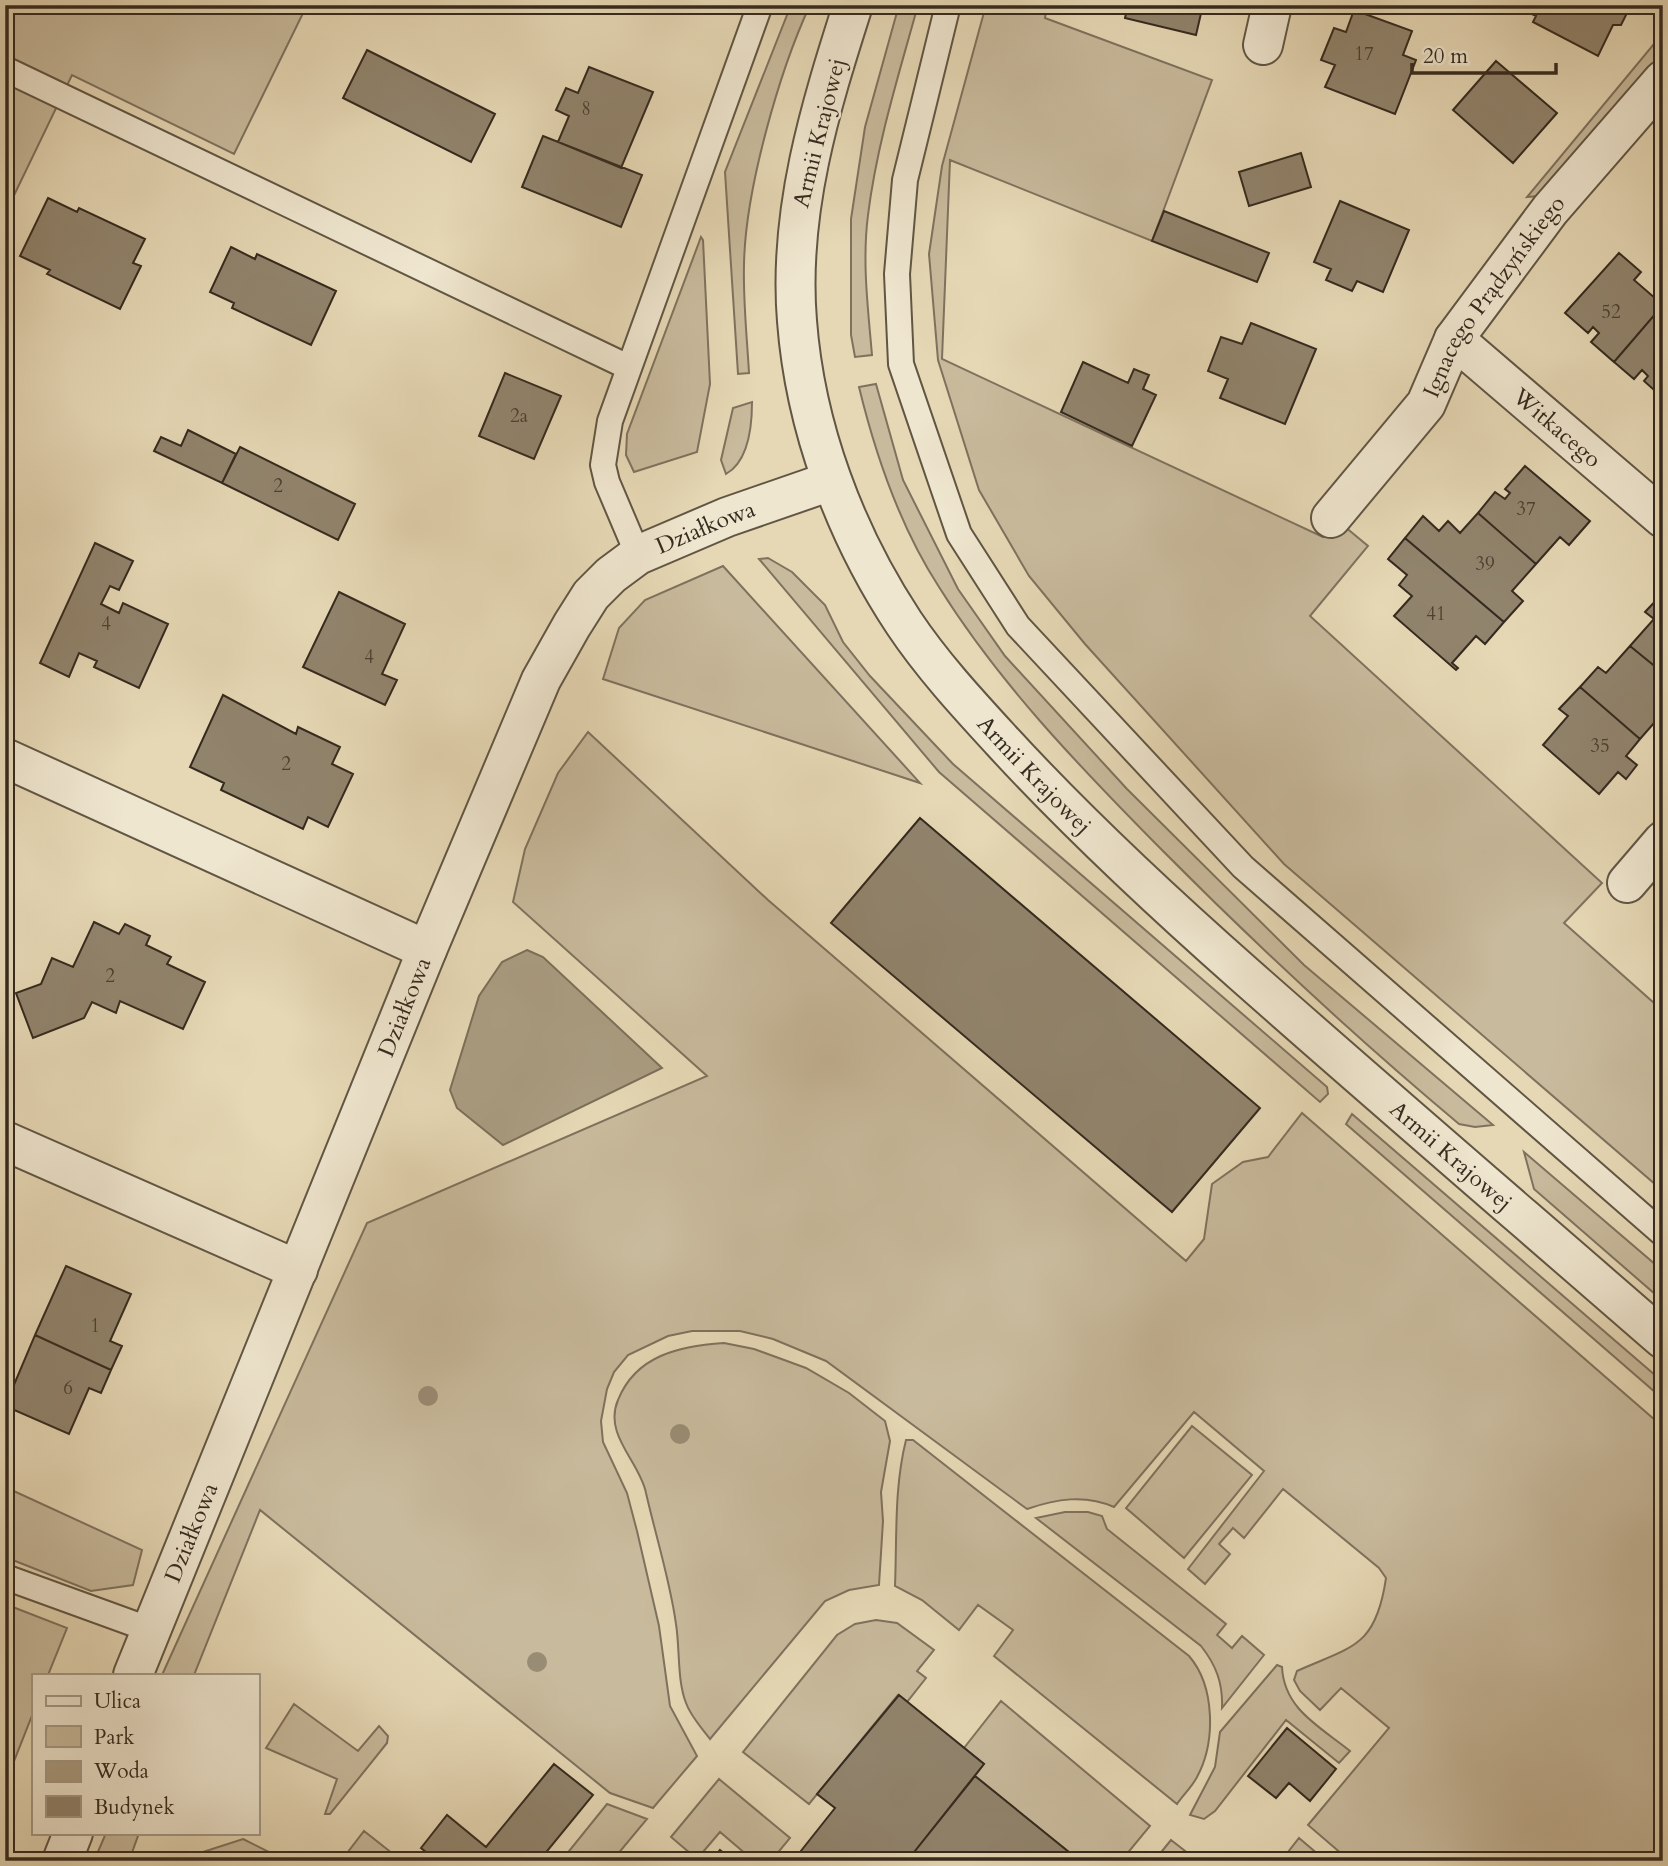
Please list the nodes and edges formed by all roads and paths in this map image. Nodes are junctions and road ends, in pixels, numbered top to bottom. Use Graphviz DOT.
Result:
graph roads {
  1 [pos="760,5"];
  2 [pos="853,5"];
  3 [pos="948,5"];
  4 [pos="1272,5"];
  5 [pos="1263,45"];
  6 [pos="5,69"];
  7 [pos="1663,80"];
  8 [pos="1454,339"];
  9 [pos="628,367"];
  10 [pos="831,481"];
  11 [pos="1331,518"];
  12 [pos="1663,518"];
  13 [pos="638,555"];
  14 [pos="5,758"];
  15 [pos="1663,841"];
  16 [pos="1628,883"];
  17 [pos="427,950"];
  18 [pos="5,1141"];
  19 [pos="1663,1234"];
  20 [pos="298,1270"];
  21 [pos="1663,1339"];
  22 [pos="5,1577"];
  23 [pos="151,1630"];
  24 [pos="133,1674"];
  25 [pos="73,1834"];
  26 [pos="62,1861"];
  1 -- 9 [label="lane"];
  2 -- 10 [label="street, Armii Krajowej"];
  3 -- 19 [label="lane"];
  4 -- 5 [label="street"];
  6 -- 9 [label="lane"];
  7 -- 8 [label="street, Ignacego Prądzyńskiego"];
  8 -- 11 [label="street, Ignacego Prądzyńskiego"];
  8 -- 12 [label="street, Witkacego"];
  9 -- 13 [label="lane"];
  10 -- 13 [label="street, Działkowa"];
  10 -- 21 [label="street, Armii Krajowej"];
  13 -- 17 [label="street, Działkowa"];
  14 -- 17 [label="street"];
  15 -- 16 [label="street"];
  17 -- 20 [label="street, Działkowa"];
  18 -- 20 [label="street"];
  20 -- 23 [label="street, Działkowa"];
  22 -- 23 [label="lane"];
  23 -- 24 [label="street, Działkowa"];
  25 -- 26 [label="street"];
}
